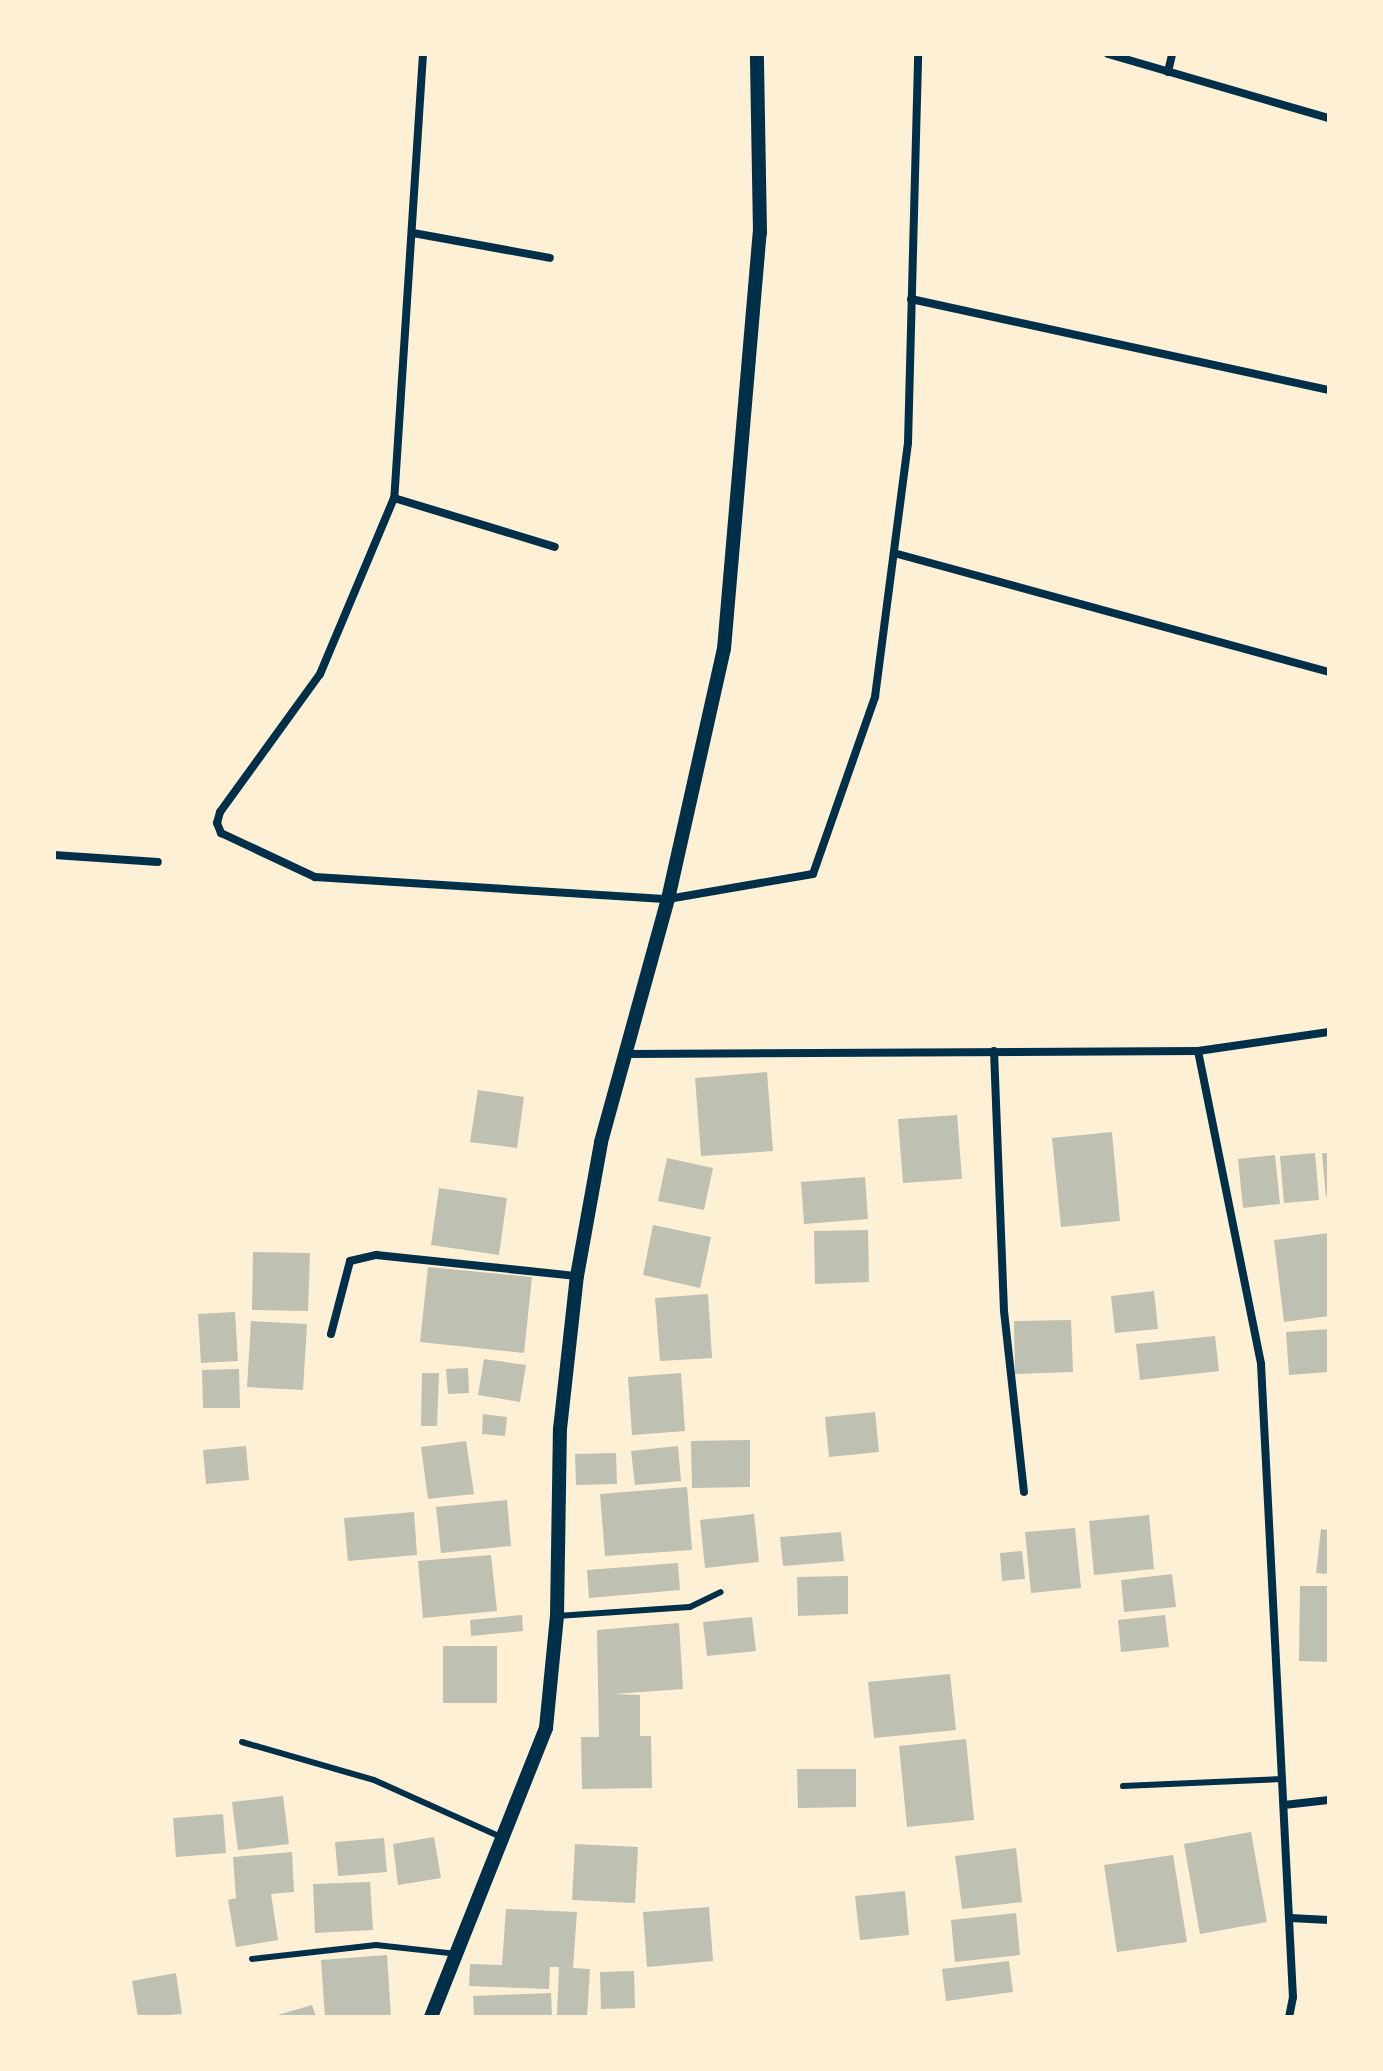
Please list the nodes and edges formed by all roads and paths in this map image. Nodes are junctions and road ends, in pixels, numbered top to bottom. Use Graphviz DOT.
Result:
graph roads {
  1 [pos="423,54"];
  2 [pos="757,54"];
  3 [pos="918,54"];
  4 [pos="1108,54"];
  5 [pos="1172,54"];
  6 [pos="1168,72"];
  7 [pos="1329,118"];
  8 [pos="413,233"];
  9 [pos="550,258"];
  10 [pos="911,299"];
  11 [pos="1329,390"];
  12 [pos="394,498"];
  13 [pos="555,547"];
  14 [pos="894,553"];
  15 [pos="1329,672"];
  16 [pos="54,855"];
  17 [pos="158,862"];
  18 [pos="668,899"];
  19 [pos="1329,1032"];
  20 [pos="994,1051"];
  21 [pos="1198,1051"];
  22 [pos="628,1054"];
  23 [pos="577,1276"];
  24 [pos="331,1334"];
  25 [pos="1024,1492"];
  26 [pos="721,1592"];
  27 [pos="557,1616"];
  28 [pos="242,1742"];
  29 [pos="1283,1779"];
  30 [pos="1123,1786"];
  31 [pos="1329,1800"];
  32 [pos="1284,1805"];
  33 [pos="503,1838"];
  34 [pos="1290,1918"];
  35 [pos="1329,1920"];
  36 [pos="457,1954"];
  37 [pos="252,1959"];
  38 [pos="431,2017"];
  39 [pos="1289,2017"];
  1 -- 8 [label="street"];
  2 -- 18 [label="street"];
  3 -- 10 [label="street"];
  4 -- 6 [label="street"];
  5 -- 6 [label="street"];
  6 -- 7 [label="street"];
  8 -- 9 [label="street"];
  8 -- 12 [label="street"];
  10 -- 11 [label="street"];
  10 -- 14 [label="street"];
  12 -- 13 [label="street"];
  12 -- 18 [label="street"];
  14 -- 15 [label="street"];
  14 -- 18 [label="street"];
  16 -- 17 [label="street"];
  18 -- 22 [label="street"];
  19 -- 21 [label="street"];
  20 -- 21 [label="street"];
  20 -- 22 [label="street"];
  20 -- 25 [label="street"];
  21 -- 29 [label="street"];
  22 -- 23 [label="street"];
  23 -- 24 [label="street"];
  23 -- 27 [label="street"];
  26 -- 27 [label="lane"];
  27 -- 33 [label="street"];
  28 -- 33 [label="lane"];
  29 -- 30 [label="lane"];
  29 -- 32 [label="street"];
  31 -- 32 [label="street"];
  32 -- 34 [label="street"];
  33 -- 36 [label="street"];
  34 -- 35 [label="street"];
  34 -- 39 [label="street"];
  36 -- 37 [label="lane"];
  36 -- 38 [label="street"];
}
